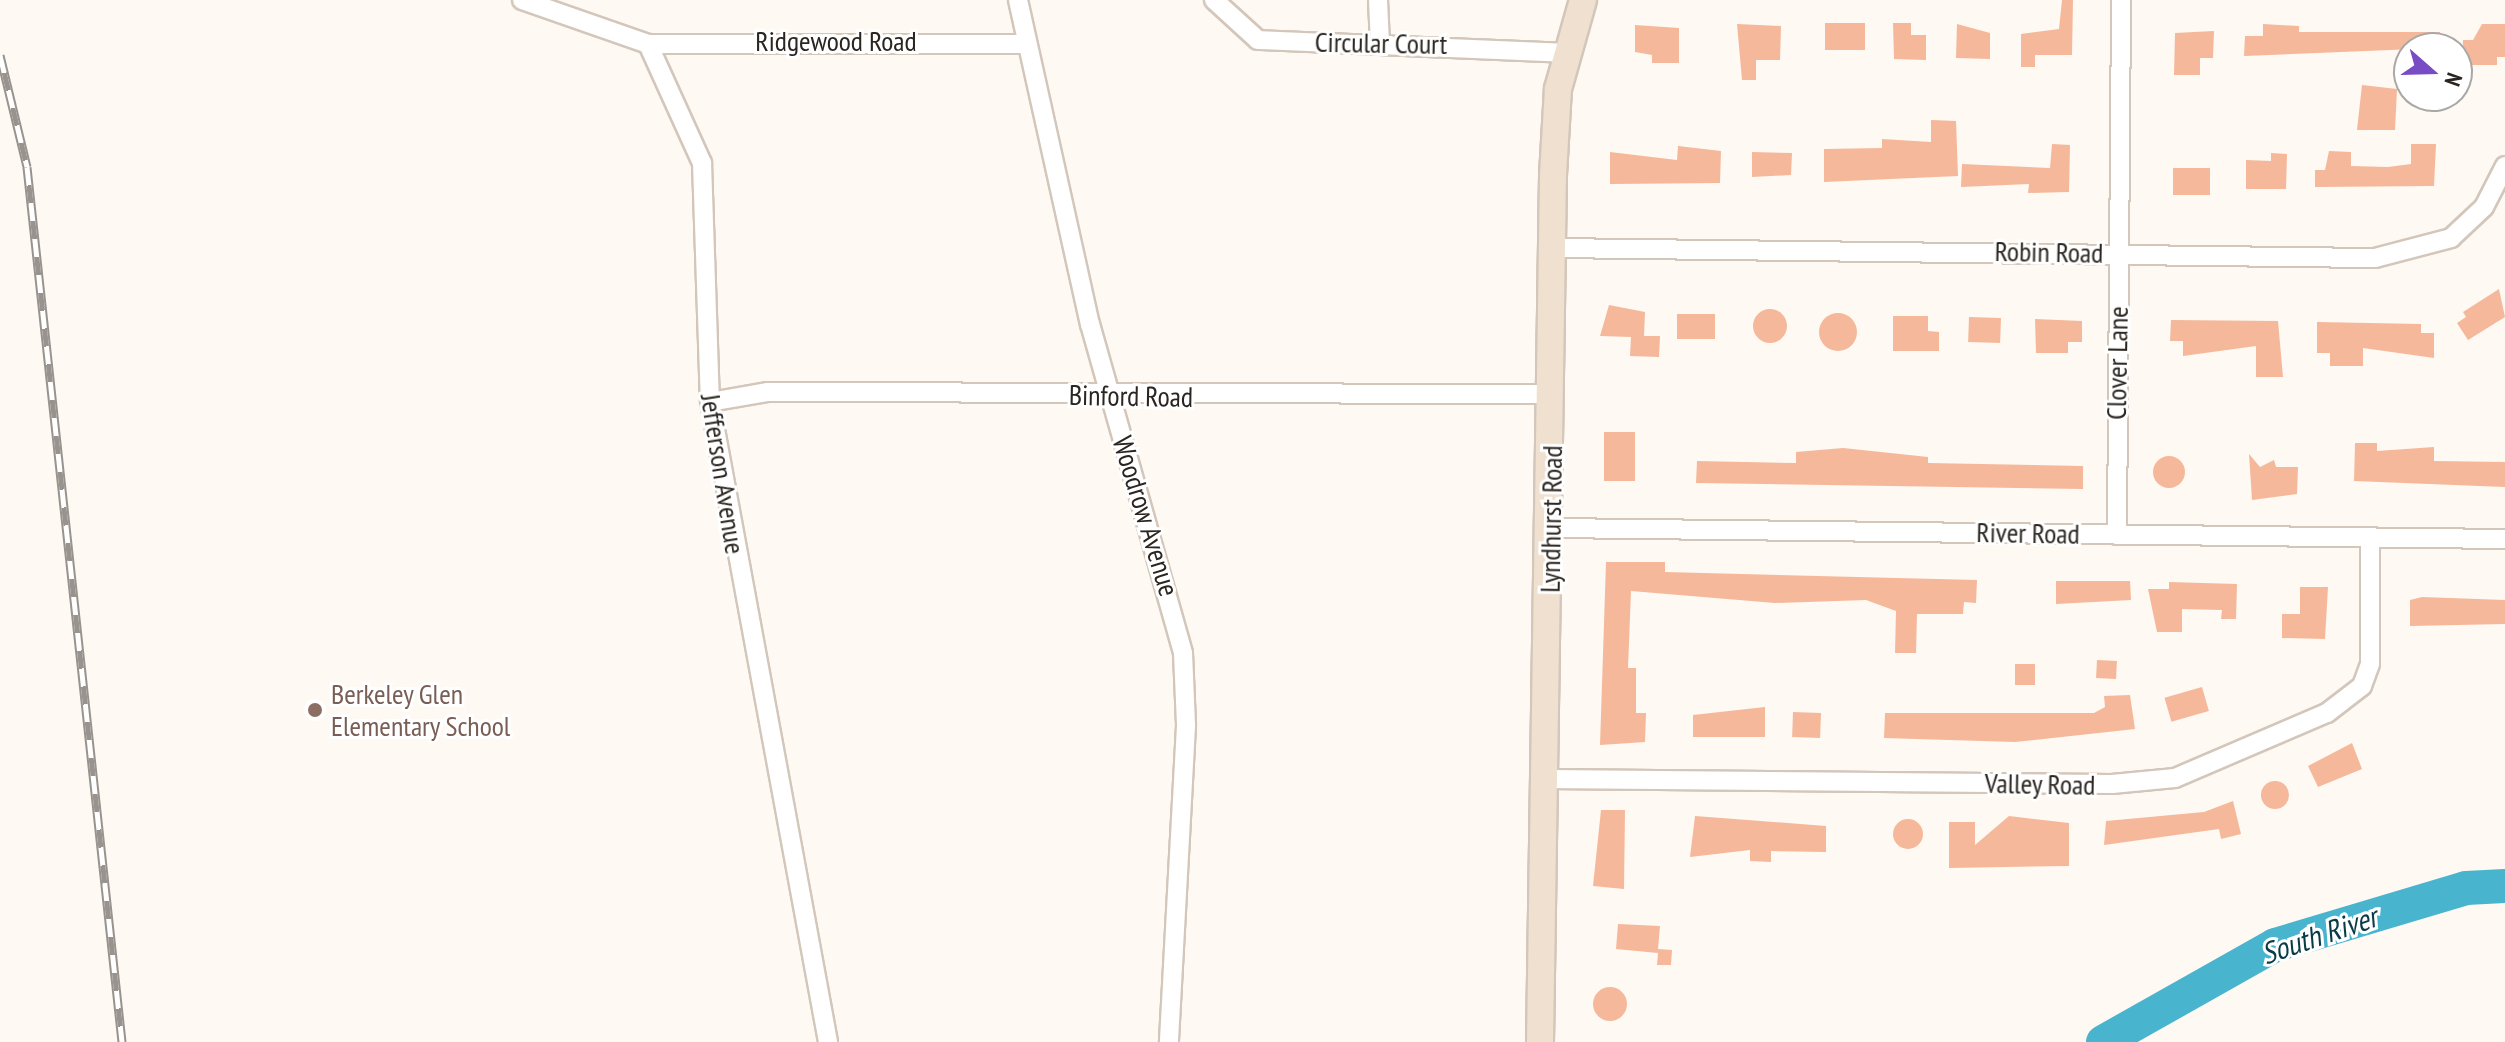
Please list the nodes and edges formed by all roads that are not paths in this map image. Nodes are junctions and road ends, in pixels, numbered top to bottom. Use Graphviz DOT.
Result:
graph roads {
  1 [pos="522,0"];
  2 [pos="1018,0"];
  3 [pos="1214,0"];
  4 [pos="1378,0"];
  5 [pos="1583,0"];
  6 [pos="2121,0"];
  7 [pos="648,44"];
  8 [pos="1024,44"];
  9 [pos="1380,44"];
  10 [pos="1566,53"];
  11 [pos="2505,166"];
  12 [pos="1553,248"];
  13 [pos="2120,253"];
  14 [pos="1553,394"];
  15 [pos="1109,395"];
  16 [pos="710,402"];
  17 [pos="1551,528"];
  18 [pos="2117,535"];
  19 [pos="2370,538"];
  20 [pos="2505,539"];
  21 [pos="1546,779"];
  22 [pos="828,1042"];
  23 [pos="1169,1042"];
  24 [pos="1540,1042"];
  1 -- 7 [label="street"];
  2 -- 8 [label="street, Woodrow Avenue"];
  3 -- 9 [label="street, Circular Court"];
  4 -- 9 [label="street"];
  5 -- 10 [label="main road, Lyndhurst Road"];
  6 -- 13 [label="street, Clover Lane"];
  7 -- 8 [label="street, Ridgewood Road"];
  7 -- 16 [label="street, Jefferson Avenue"];
  8 -- 15 [label="street, Woodrow Avenue"];
  9 -- 10 [label="street, Circular Court"];
  10 -- 12 [label="main road, Lyndhurst Road"];
  11 -- 13 [label="street, Robin Road"];
  12 -- 13 [label="street, Robin Road"];
  12 -- 14 [label="main road, Lyndhurst Road"];
  13 -- 18 [label="street, Clover Lane"];
  14 -- 15 [label="street, Binford Road"];
  14 -- 17 [label="main road, Lyndhurst Road"];
  15 -- 16 [label="street, Binford Road"];
  15 -- 23 [label="street, Woodrow Avenue"];
  16 -- 22 [label="street, Jefferson Avenue"];
  17 -- 18 [label="street, River Road"];
  17 -- 21 [label="main road, Lyndhurst Road"];
  18 -- 19 [label="street, River Road"];
  19 -- 20 [label="street, River Road"];
  19 -- 21 [label="street, Valley Road"];
  21 -- 24 [label="main road, Lyndhurst Road"];
}
